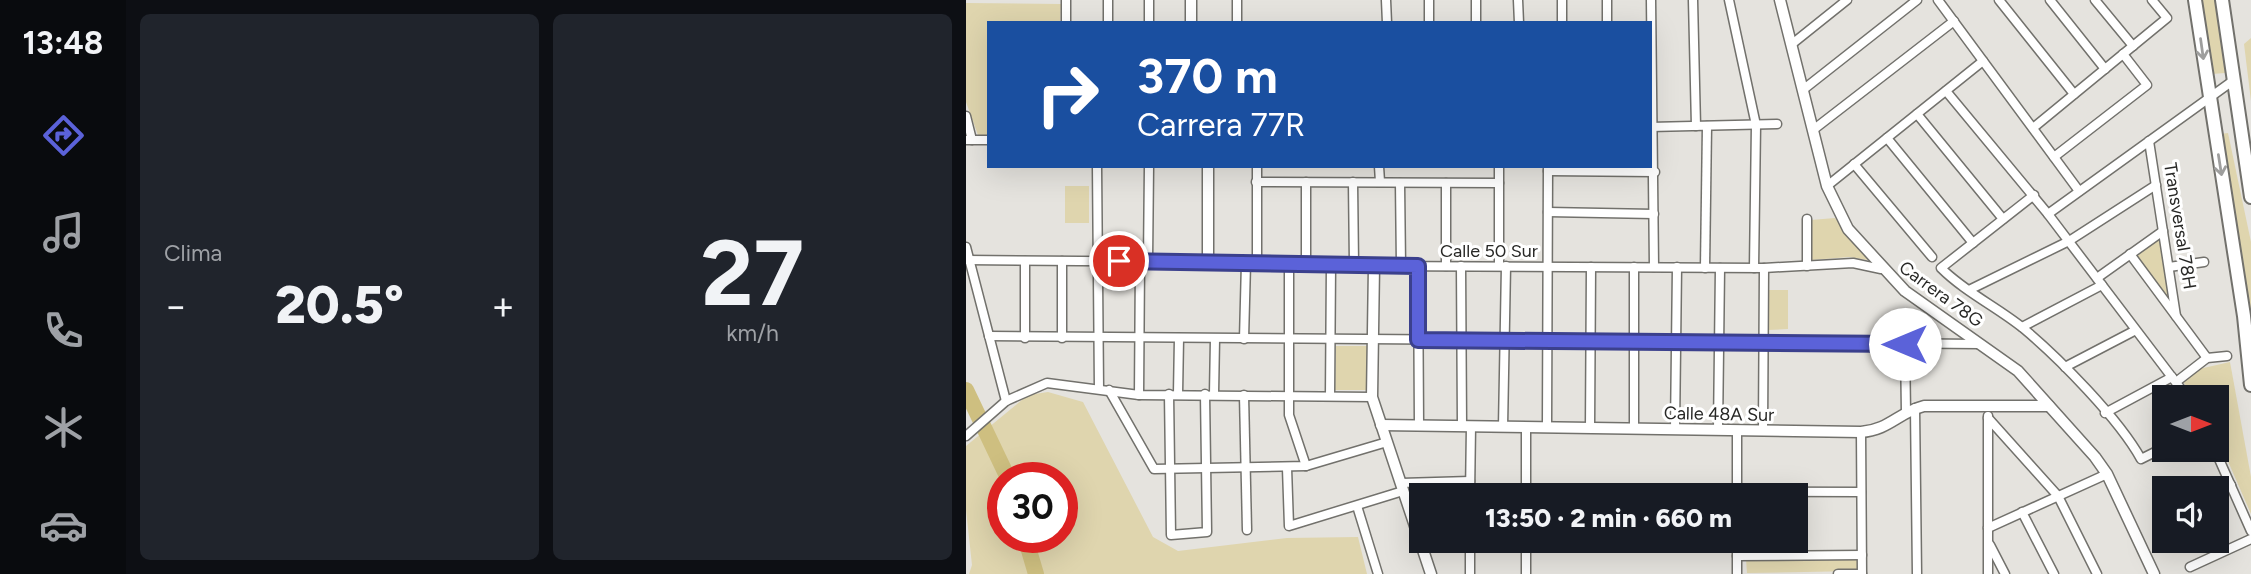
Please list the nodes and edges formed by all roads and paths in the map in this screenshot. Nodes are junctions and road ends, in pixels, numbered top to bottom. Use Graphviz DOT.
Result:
graph roads {
  1 [pos="1066,0"];
  2 [pos="1108,0"];
  3 [pos="1149,0"];
  4 [pos="1191,0"];
  5 [pos="1237,0"];
  6 [pos="1386,0"];
  7 [pos="1429,0"];
  8 [pos="1476,0"];
  9 [pos="1518,0"];
  10 [pos="1562,0"];
  11 [pos="1606,0"];
  12 [pos="1651,0"];
  13 [pos="1693,0"];
  14 [pos="1729,0"];
  15 [pos="1847,0"];
  16 [pos="1917,0"];
  17 [pos="1938,0"];
  18 [pos="1999,0"];
  19 [pos="2050,0"];
  20 [pos="2095,0"];
  21 [pos="2152,0"];
  22 [pos="2195,0"];
  23 [pos="2222,0"];
  24 [pos="1782,1"];
  25 [pos="1066,21"];
  26 [pos="1108,21"];
  27 [pos="1149,21"];
  28 [pos="1191,21"];
  29 [pos="1237,21"];
  30 [pos="1387,21"];
  31 [pos="1429,21"];
  32 [pos="1476,21"];
  33 [pos="1518,21"];
  34 [pos="1562,21"];
  35 [pos="1607,21"];
  36 [pos="1651,21"];
  37 [pos="1954,21"];
  38 [pos="1792,44"];
  39 [pos="2133,46"];
  40 [pos="2123,54"];
  41 [pos="1983,61"];
  42 [pos="2105,69"];
  43 [pos="2234,80"];
  44 [pos="1804,89"];
  45 [pos="1946,90"];
  46 [pos="2074,94"];
  47 [pos="2209,98"];
  48 [pos="1917,114"];
  49 [pos="966,116"];
  50 [pos="1777,124"];
  51 [pos="1756,125"];
  52 [pos="1696,126"];
  53 [pos="1707,126"];
  54 [pos="1652,127"];
  55 [pos="2033,128"];
  56 [pos="1813,130"];
  57 [pos="1887,138"];
  58 [pos="969,140"];
  59 [pos="987,140"];
  60 [pos="2149,141"];
  61 [pos="2054,158"];
  62 [pos="1854,164"];
  63 [pos="1097,168"];
  64 [pos="1149,168"];
  65 [pos="1208,168"];
  66 [pos="1257,168"];
  67 [pos="1379,168"];
  68 [pos="1499,168"];
  69 [pos="1548,169"];
  70 [pos="1655,172"];
  71 [pos="1256,182"];
  72 [pos="1306,182"];
  73 [pos="1353,182"];
  74 [pos="1380,183"];
  75 [pos="1400,183"];
  76 [pos="1446,183"];
  77 [pos="1499,183"];
  78 [pos="2156,185"];
  79 [pos="1827,186"];
  80 [pos="2079,191"];
  81 [pos="2034,195"];
  82 [pos="2251,197"];
  83 [pos="1548,212"];
  84 [pos="1654,214"];
  85 [pos="2048,214"];
  86 [pos="1807,219"];
  87 [pos="2003,219"];
  88 [pos="2163,231"];
  89 [pos="2069,241"];
  90 [pos="1973,243"];
  91 [pos="966,247"];
  92 [pos="2130,254"];
  93 [pos="1932,257"];
  94 [pos="968,261"];
  95 [pos="1024,261"];
  96 [pos="1062,261"];
  97 [pos="1098,261"];
  98 [pos="1144,261"];
  99 [pos="1208,262"];
  100 [pos="2204,262"];
  101 [pos="1251,263"];
  102 [pos="1289,264"];
  103 [pos="1306,264"];
  104 [pos="1331,265"];
  105 [pos="1354,265"];
  106 [pos="1374,266"];
  107 [pos="1401,266"];
  108 [pos="1418,266"];
  109 [pos="1446,266"];
  110 [pos="1461,266"];
  111 [pos="1502,266"];
  112 [pos="1807,266"];
  113 [pos="1548,267"];
  114 [pos="1591,267"];
  115 [pos="1634,267"];
  116 [pos="1654,267"];
  117 [pos="1677,267"];
  118 [pos="2169,267"];
  119 [pos="1705,268"];
  120 [pos="1720,268"];
  121 [pos="1754,268"];
  122 [pos="1764,268"];
  123 [pos="1881,269"];
  124 [pos="2099,282"];
  125 [pos="1969,290"];
  126 [pos="2176,316"];
  127 [pos="2022,327"];
  128 [pos="2134,331"];
  129 [pos="989,337"];
  130 [pos="1024,338"];
  131 [pos="1062,338"];
  132 [pos="1099,338"];
  133 [pos="1139,338"];
  134 [pos="1179,338"];
  135 [pos="1215,339"];
  136 [pos="1244,339"];
  137 [pos="1289,339"];
  138 [pos="1330,339"];
  139 [pos="1373,339"];
  140 [pos="1418,340"];
  141 [pos="1461,340"];
  142 [pos="1504,341"];
  143 [pos="1547,341"];
  144 [pos="1590,341"];
  145 [pos="1634,342"];
  146 [pos="1676,342"];
  147 [pos="1719,342"];
  148 [pos="1763,343"];
  149 [pos="1905,344"];
  150 [pos="1983,344"];
  151 [pos="2227,356"];
  152 [pos="2207,358"];
  153 [pos="2065,367"];
  154 [pos="2174,380"];
  155 [pos="2251,384"];
  156 [pos="2178,385"];
  157 [pos="1099,389"];
  158 [pos="1109,390"];
  159 [pos="1173,394"];
  160 [pos="1210,394"];
  161 [pos="1139,395"];
  162 [pos="1244,395"];
  163 [pos="1288,396"];
  164 [pos="1330,396"];
  165 [pos="1372,397"];
  166 [pos="1006,401"];
  167 [pos="1988,405"];
  168 [pos="2049,406"];
  169 [pos="1910,411"];
  170 [pos="2105,413"];
  171 [pos="1988,418"];
  172 [pos="1381,425"];
  173 [pos="1419,425"];
  174 [pos="1466,426"];
  175 [pos="1503,427"];
  176 [pos="1526,427"];
  177 [pos="1547,427"];
  178 [pos="1590,428"];
  179 [pos="1634,429"];
  180 [pos="1675,429"];
  181 [pos="1718,430"];
  182 [pos="1737,430"];
  183 [pos="1763,430"];
  184 [pos="1861,432"];
  185 [pos="966,436"];
  186 [pos="1387,442"];
  187 [pos="2152,454"];
  188 [pos="2220,462"];
  189 [pos="1306,466"];
  190 [pos="1246,468"];
  191 [pos="1287,468"];
  192 [pos="1169,469"];
  193 [pos="1206,469"];
  194 [pos="2107,474"];
  195 [pos="1470,481"];
  196 [pos="1526,483"];
  197 [pos="1737,483"];
  198 [pos="2231,485"];
  199 [pos="1402,487"];
  200 [pos="1861,492"];
  201 [pos="1808,493"];
  202 [pos="2058,496"];
  203 [pos="1357,506"];
  204 [pos="1409,506"];
  205 [pos="2022,512"];
  206 [pos="1988,528"];
  207 [pos="1247,530"];
  208 [pos="2251,531"];
  209 [pos="2251,539"];
  210 [pos="1988,541"];
  211 [pos="1808,552"];
  212 [pos="1425,553"];
  213 [pos="1470,553"];
  214 [pos="1526,553"];
  215 [pos="1737,553"];
  216 [pos="1861,555"];
  217 [pos="2190,567"];
  218 [pos="1378,574"];
  219 [pos="1431,574"];
  220 [pos="1470,574"];
  221 [pos="1526,574"];
  222 [pos="1737,574"];
  223 [pos="1838,574"];
  224 [pos="1862,574"];
  225 [pos="1917,574"];
  226 [pos="1988,574"];
  227 [pos="2005,574"];
  228 [pos="2054,574"];
  229 [pos="2097,574"];
  230 [pos="2154,574"];
  1 -- 25 [label="street"];
  2 -- 26 [label="street"];
  3 -- 27 [label="street"];
  4 -- 28 [label="street"];
  5 -- 29 [label="street"];
  6 -- 30 [label="street"];
  7 -- 31 [label="street"];
  8 -- 32 [label="street"];
  9 -- 33 [label="street"];
  10 -- 34 [label="street"];
  11 -- 35 [label="street"];
  12 -- 36 [label="street"];
  13 -- 52 [label="street"];
  14 -- 51 [label="street"];
  15 -- 38 [label="street"];
  16 -- 44 [label="street"];
  17 -- 37 [label="street"];
  18 -- 46 [label="street"];
  19 -- 42 [label="street"];
  20 -- 39 [label="street"];
  21 -- 39 [label="street"];
  22 -- 47 [label="main road, one-way"];
  23 -- 43 [label="main road"];
  24 -- 38 [label="street, Carrera 78G"];
  37 -- 41 [label="street"];
  37 -- 56 [label="street"];
  38 -- 44 [label="street, Carrera 78G"];
  39 -- 40 [label="street"];
  40 -- 42 [label="street"];
  40 -- 61 [label="street"];
  41 -- 45 [label="street"];
  41 -- 55 [label="street"];
  42 -- 46 [label="street"];
  43 -- 47 [label="street"];
  43 -- 82 [label="main road"];
  44 -- 56 [label="street, Carrera 78G"];
  45 -- 48 [label="street"];
  45 -- 81 [label="street"];
  46 -- 55 [label="street"];
  47 -- 60 [label="street"];
  47 -- 155 [label="main road, one-way"];
  48 -- 57 [label="street"];
  48 -- 87 [label="street"];
  49 -- 58 [label="street"];
  50 -- 51 [label="street"];
  51 -- 53 [label="street"];
  51 -- 121 [label="street"];
  52 -- 53 [label="street"];
  52 -- 54 [label="street"];
  53 -- 119 [label="street"];
  54 -- 70 [label="street"];
  55 -- 61 [label="street"];
  56 -- 79 [label="street, Carrera 78G"];
  57 -- 62 [label="street"];
  57 -- 90 [label="street"];
  58 -- 59 [label="street"];
  60 -- 78 [label="street, Transversal 78H"];
  60 -- 80 [label="street"];
  61 -- 80 [label="street"];
  62 -- 79 [label="street"];
  62 -- 93 [label="street"];
  63 -- 97 [label="street"];
  64 -- 98 [label="street"];
  65 -- 99 [label="street"];
  66 -- 71 [label="street"];
  67 -- 74 [label="street"];
  68 -- 77 [label="street"];
  69 -- 70 [label="street"];
  69 -- 83 [label="street"];
  70 -- 84 [label="street"];
  71 -- 72 [label="street"];
  71 -- 101 [label="street"];
  72 -- 73 [label="street"];
  72 -- 103 [label="street"];
  73 -- 74 [label="street"];
  73 -- 105 [label="street"];
  74 -- 75 [label="street"];
  75 -- 76 [label="street"];
  75 -- 107 [label="street"];
  76 -- 77 [label="street"];
  76 -- 109 [label="street"];
  77 -- 111 [label="street"];
  78 -- 88 [label="street, Transversal 78H"];
  78 -- 89 [label="street"];
  79 -- 123 [label="street, Carrera 78G"];
  80 -- 85 [label="street"];
  81 -- 85 [label="street"];
  81 -- 87 [label="street"];
  83 -- 84 [label="street"];
  83 -- 113 [label="street"];
  84 -- 116 [label="street"];
  85 -- 89 [label="street"];
  86 -- 112 [label="street"];
  87 -- 90 [label="street"];
  88 -- 92 [label="street"];
  88 -- 118 [label="street, Transversal 78H"];
  89 -- 124 [label="street"];
  89 -- 125 [label="street"];
  90 -- 125 [label="street"];
  91 -- 94 [label="street"];
  92 -- 124 [label="street"];
  92 -- 126 [label="street"];
  94 -- 95 [label="street, Calle 50 Sur"];
  94 -- 129 [label="street"];
  95 -- 96 [label="street, Calle 50 Sur"];
  95 -- 130 [label="street"];
  96 -- 97 [label="street, Calle 50 Sur"];
  96 -- 131 [label="street"];
  97 -- 98 [label="street, Calle 50 Sur"];
  97 -- 132 [label="street"];
  98 -- 99 [label="street, Calle 50 Sur"];
  98 -- 133 [label="street"];
  99 -- 101 [label="street, Calle 50 Sur"];
  100 -- 118 [label="street"];
  101 -- 102 [label="street, Calle 50 Sur"];
  101 -- 136 [label="street"];
  102 -- 103 [label="street, Calle 50 Sur"];
  102 -- 137 [label="street"];
  103 -- 104 [label="street, Calle 50 Sur"];
  104 -- 105 [label="street, Calle 50 Sur"];
  104 -- 138 [label="street"];
  105 -- 106 [label="street, Calle 50 Sur"];
  106 -- 107 [label="street, Calle 50 Sur"];
  106 -- 139 [label="street"];
  107 -- 108 [label="street, Calle 50 Sur"];
  108 -- 109 [label="street, Calle 50 Sur"];
  108 -- 140 [label="street"];
  109 -- 110 [label="street, Calle 50 Sur"];
  110 -- 111 [label="street, Calle 50 Sur"];
  110 -- 141 [label="street"];
  111 -- 113 [label="street, Calle 50 Sur"];
  111 -- 142 [label="street"];
  112 -- 122 [label="street, Calle 50 Sur"];
  112 -- 123 [label="street, Calle 50 Sur"];
  113 -- 114 [label="street, Calle 50 Sur"];
  113 -- 143 [label="street"];
  114 -- 115 [label="street, Calle 50 Sur"];
  114 -- 144 [label="street"];
  115 -- 116 [label="street, Calle 50 Sur"];
  115 -- 145 [label="street"];
  116 -- 117 [label="street, Calle 50 Sur"];
  117 -- 119 [label="street, Calle 50 Sur"];
  117 -- 146 [label="street"];
  118 -- 126 [label="street, Transversal 78H"];
  119 -- 120 [label="street, Calle 50 Sur"];
  120 -- 121 [label="street, Calle 50 Sur"];
  120 -- 147 [label="street"];
  121 -- 122 [label="street, Calle 50 Sur"];
  122 -- 148 [label="street"];
  123 -- 150 [label="street, Carrera 78G"];
  124 -- 127 [label="street"];
  124 -- 128 [label="street"];
  125 -- 127 [label="street"];
  126 -- 152 [label="street"];
  127 -- 153 [label="street"];
  128 -- 153 [label="street"];
  128 -- 154 [label="street"];
  129 -- 130 [label="street"];
  129 -- 166 [label="street"];
  130 -- 131 [label="street"];
  131 -- 132 [label="street"];
  132 -- 133 [label="street"];
  132 -- 157 [label="street"];
  133 -- 134 [label="street"];
  133 -- 161 [label="street"];
  134 -- 135 [label="street"];
  134 -- 159 [label="street"];
  135 -- 136 [label="street"];
  135 -- 160 [label="street"];
  136 -- 137 [label="street"];
  137 -- 138 [label="street"];
  137 -- 163 [label="street"];
  138 -- 139 [label="street"];
  138 -- 164 [label="street"];
  139 -- 140 [label="street"];
  139 -- 165 [label="street"];
  140 -- 141 [label="street"];
  140 -- 173 [label="street"];
  141 -- 142 [label="street"];
  141 -- 174 [label="street"];
  142 -- 143 [label="street"];
  142 -- 175 [label="street"];
  143 -- 144 [label="street"];
  143 -- 177 [label="street"];
  144 -- 145 [label="street"];
  144 -- 178 [label="street"];
  145 -- 146 [label="street"];
  145 -- 179 [label="street"];
  146 -- 147 [label="street"];
  146 -- 180 [label="street"];
  147 -- 148 [label="street"];
  147 -- 181 [label="street"];
  148 -- 149 [label="street"];
  148 -- 183 [label="street"];
  149 -- 150 [label="street"];
  149 -- 169 [label="street"];
  150 -- 168 [label="street, Carrera 78G"];
  151 -- 152 [label="street"];
  152 -- 154 [label="street"];
  153 -- 170 [label="street"];
  154 -- 156 [label="street"];
  154 -- 170 [label="street"];
  157 -- 158 [label="street"];
  157 -- 166 [label="street"];
  158 -- 161 [label="street"];
  158 -- 192 [label="street"];
  159 -- 160 [label="street"];
  159 -- 161 [label="street"];
  159 -- 192 [label="street"];
  160 -- 162 [label="street"];
  160 -- 193 [label="street"];
  162 -- 163 [label="street"];
  162 -- 190 [label="street"];
  163 -- 164 [label="street"];
  163 -- 189 [label="street"];
  164 -- 165 [label="street"];
  165 -- 172 [label="street"];
  166 -- 185 [label="street"];
  167 -- 168 [label="street, Calle 48A Sur"];
  167 -- 169 [label="street, Calle 48A Sur"];
  167 -- 171 [label="street"];
  168 -- 194 [label="street, Carrera 78G"];
  169 -- 184 [label="street, Calle 48A Sur"];
  169 -- 225 [label="street"];
  170 -- 187 [label="street"];
  171 -- 202 [label="street"];
  171 -- 206 [label="street"];
  172 -- 173 [label="street, Calle 48A Sur"];
  172 -- 186 [label="street"];
  173 -- 174 [label="street, Calle 48A Sur"];
  174 -- 175 [label="street, Calle 48A Sur"];
  174 -- 195 [label="street"];
  175 -- 176 [label="street, Calle 48A Sur"];
  176 -- 177 [label="street, Calle 48A Sur"];
  176 -- 196 [label="street"];
  177 -- 178 [label="street, Calle 48A Sur"];
  178 -- 179 [label="street, Calle 48A Sur"];
  179 -- 180 [label="street, Calle 48A Sur"];
  180 -- 181 [label="street, Calle 48A Sur"];
  181 -- 182 [label="street, Calle 48A Sur"];
  182 -- 183 [label="street, Calle 48A Sur"];
  182 -- 197 [label="street"];
  183 -- 184 [label="street, Calle 48A Sur"];
  184 -- 200 [label="street"];
  186 -- 189 [label="street"];
  186 -- 199 [label="street"];
  188 -- 198 [label="street"];
  189 -- 191 [label="street"];
  190 -- 191 [label="street"];
  190 -- 193 [label="street"];
  190 -- 207 [label="street"];
  191 -- 203 [label="street"];
  192 -- 193 [label="street"];
  192 -- 193 [label="street"];
  194 -- 202 [label="street"];
  194 -- 230 [label="street, Carrera 78G"];
  195 -- 199 [label="street"];
  198 -- 208 [label="street"];
  199 -- 203 [label="street"];
  199 -- 204 [label="street"];
  200 -- 201 [label="street"];
  200 -- 216 [label="street"];
  202 -- 205 [label="street"];
  202 -- 229 [label="street"];
  203 -- 218 [label="street"];
  205 -- 206 [label="street"];
  205 -- 228 [label="street"];
  206 -- 210 [label="street"];
  209 -- 217 [label="street"];
  210 -- 226 [label="street"];
  210 -- 227 [label="street"];
  211 -- 216 [label="street"];
  212 -- 219 [label="street"];
  213 -- 220 [label="street"];
  214 -- 221 [label="street"];
  215 -- 222 [label="street"];
  216 -- 224 [label="street"];
  223 -- 224 [label="street"];
}
